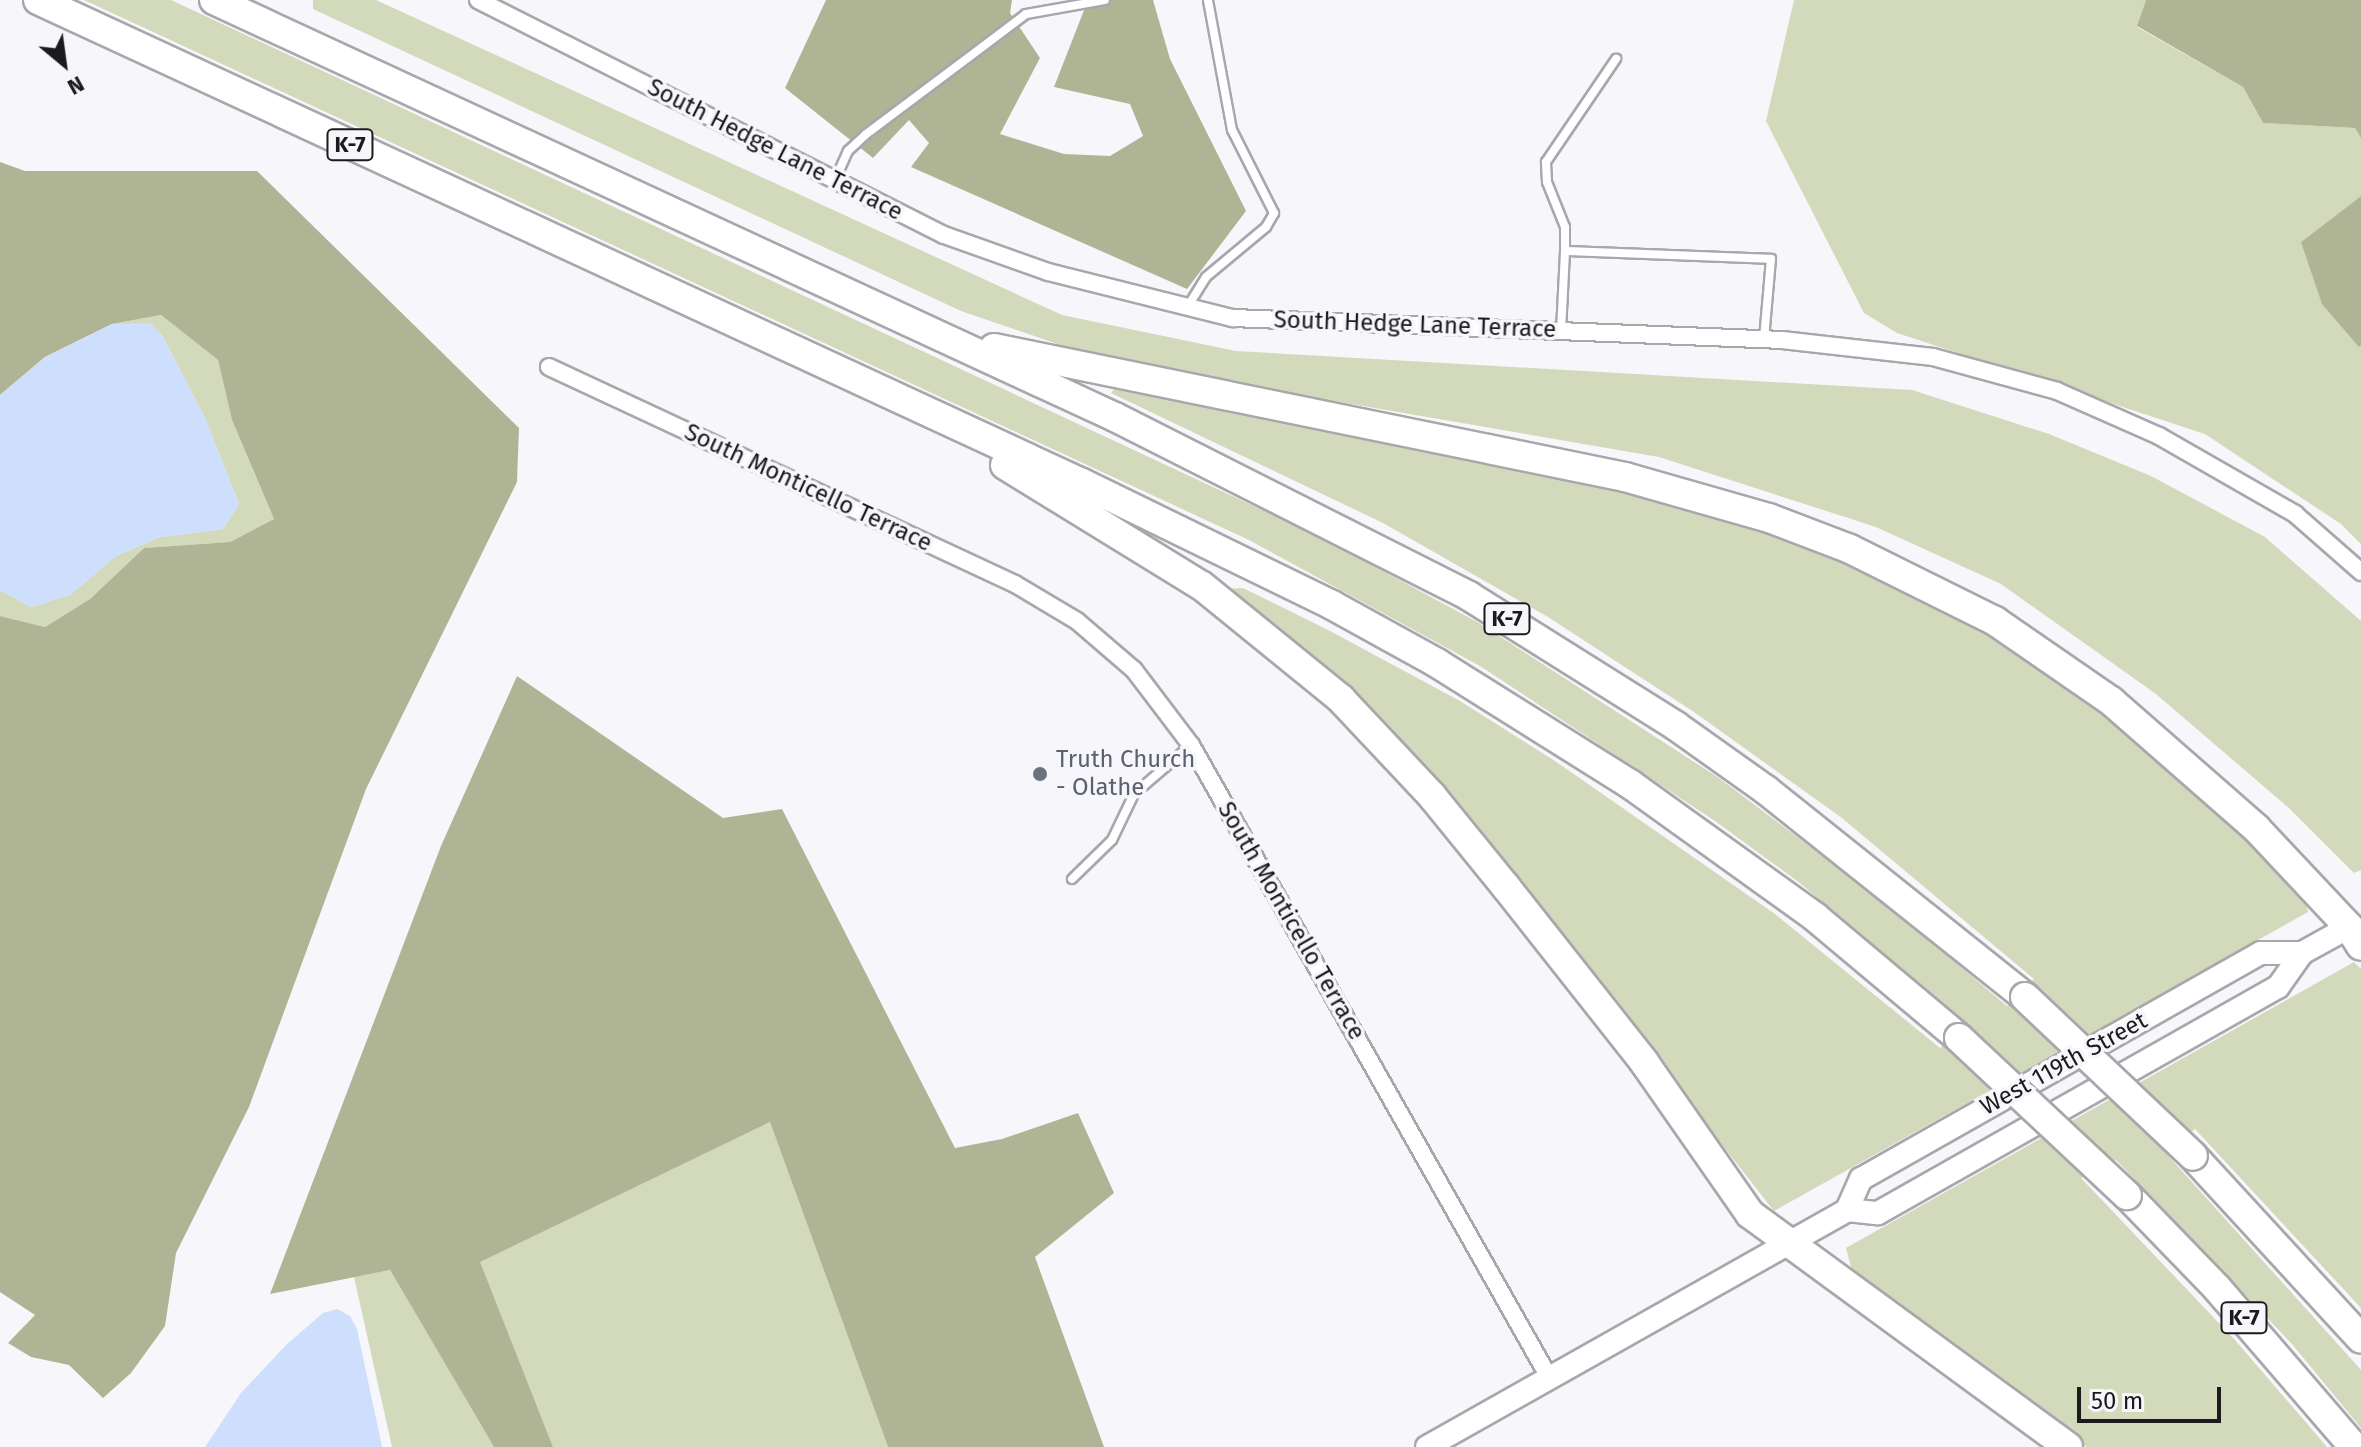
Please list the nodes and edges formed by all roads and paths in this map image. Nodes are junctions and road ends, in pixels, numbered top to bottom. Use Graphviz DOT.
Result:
graph roads {
  1 [pos="38,0"];
  2 [pos="214,0"];
  3 [pos="478,0"];
  4 [pos="1105,0"];
  5 [pos="1208,0"];
  6 [pos="1616,59"];
  7 [pos="835,180"];
  8 [pos="1565,251"];
  9 [pos="1188,306"];
  10 [pos="1561,331"];
  11 [pos="932,333"];
  12 [pos="1764,339"];
  13 [pos="549,367"];
  14 [pos="899,400"];
  15 [pos="2361,572"];
  16 [pos="1191,745"];
  17 [pos="1072,879"];
  18 [pos="2355,936"];
  19 [pos="2302,953"];
  20 [pos="1847,1210"];
  21 [pos="1790,1242"];
  22 [pos="2361,1339"];
  23 [pos="1550,1379"];
  24 [pos="1427,1447"];
  25 [pos="2068,1447"];
  26 [pos="2354,1447"];
  1 -- 14 [label="highway, K-7"];
  2 -- 11 [label="highway, K-7"];
  3 -- 7 [label="street, South Hedge Lane Terrace"];
  4 -- 7 [label="lane"];
  5 -- 9 [label="lane"];
  6 -- 8 [label="lane"];
  7 -- 9 [label="street, South Hedge Lane Terrace"];
  8 -- 10 [label="lane"];
  8 -- 12 [label="lane"];
  9 -- 10 [label="street, South Hedge Lane Terrace"];
  10 -- 12 [label="street, South Hedge Lane Terrace"];
  11 -- 18 [label="highway"];
  11 -- 22 [label="highway, K-7, bridge"];
  12 -- 15 [label="street, South Hedge Lane Terrace"];
  13 -- 16 [label="street, South Monticello Terrace"];
  14 -- 21 [label="highway"];
  14 -- 26 [label="highway, K-7, bridge"];
  16 -- 17 [label="lane"];
  16 -- 23 [label="street, South Monticello Terrace"];
  18 -- 19 [label="main road, West 119th Street"];
  19 -- 20 [label="main road, West 119th Street"];
  19 -- 20 [label="main road, West 119th Street"];
  20 -- 21 [label="main road, West 119th Street"];
  21 -- 23 [label="main road, West 119th Street"];
  21 -- 25 [label="highway"];
  23 -- 24 [label="main road, West 119th Street"];
}
